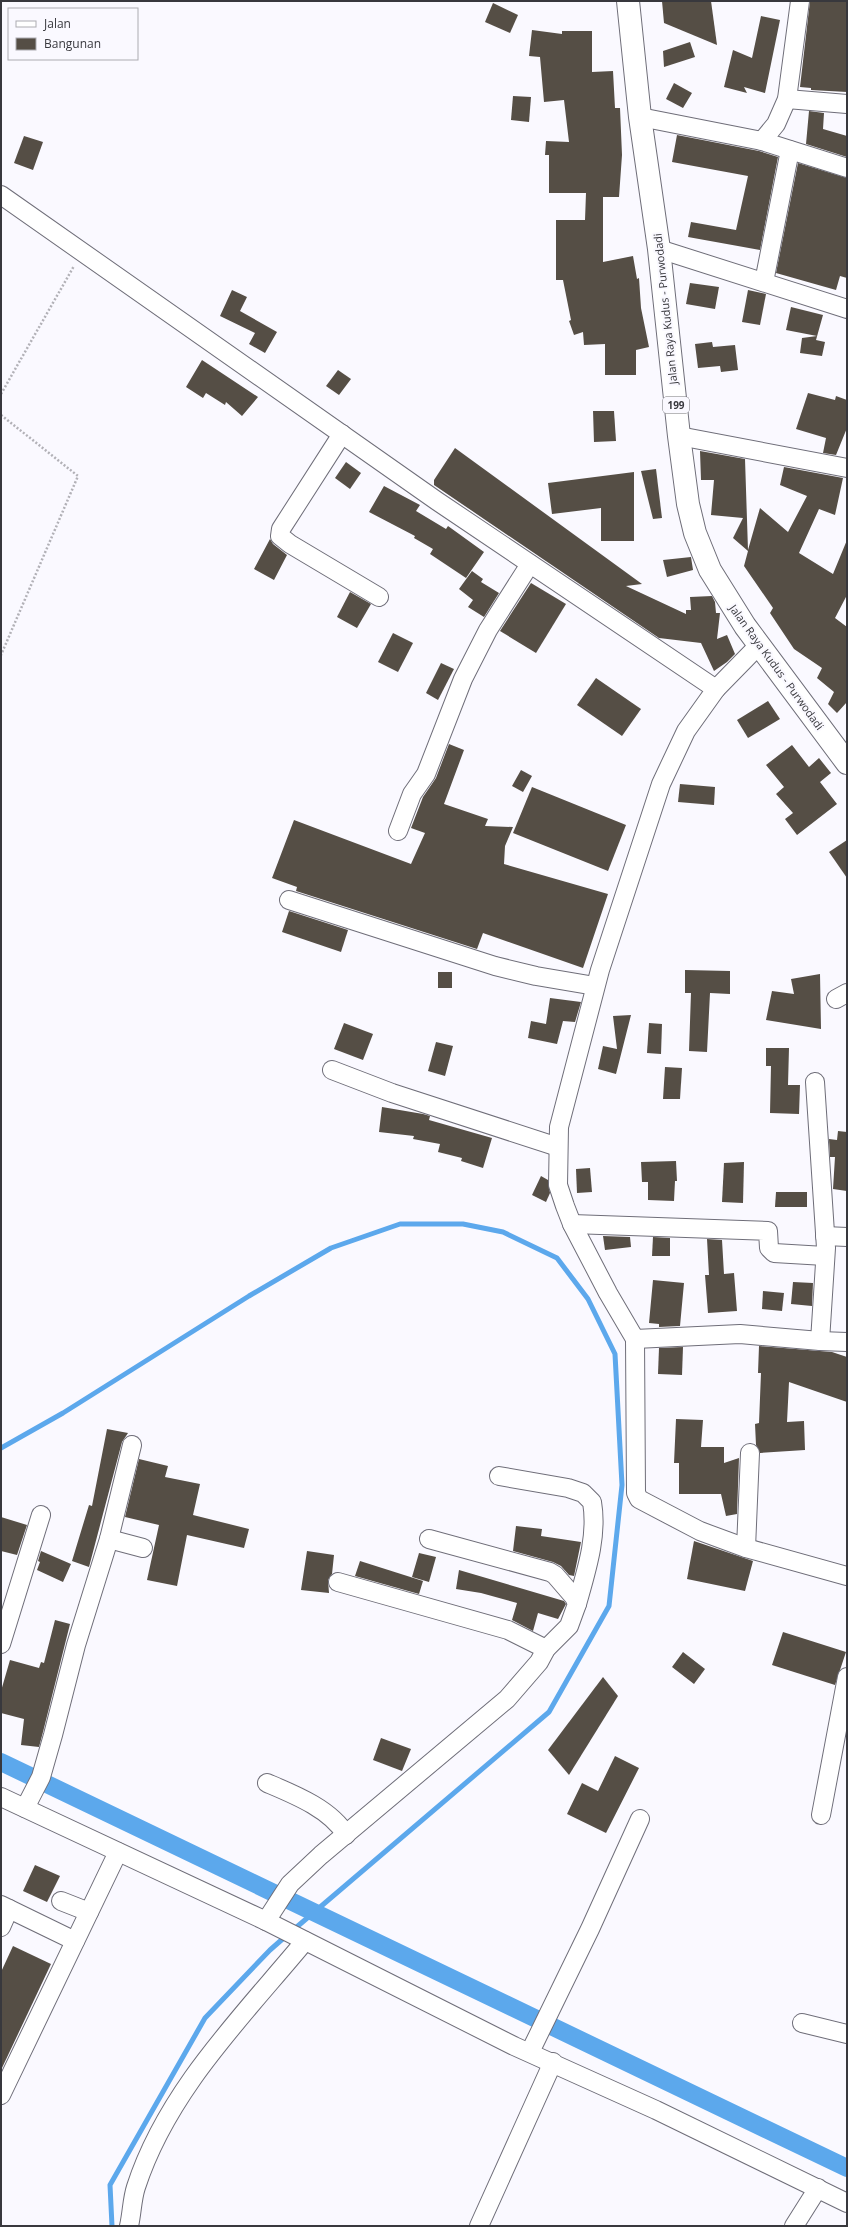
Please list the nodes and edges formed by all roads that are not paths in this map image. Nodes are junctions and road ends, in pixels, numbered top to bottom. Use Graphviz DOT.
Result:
graph roads {
  1 [pos="628,1"];
  2 [pos="800,1"];
  3 [pos="787,99"];
  4 [pos="847,104"];
  5 [pos="640,118"];
  6 [pos="762,141"];
  7 [pos="790,150"];
  8 [pos="847,168"];
  9 [pos="1,195"];
  10 [pos="659,249"];
  11 [pos="764,282"];
  12 [pos="847,309"];
  13 [pos="342,434"];
  14 [pos="679,436"];
  15 [pos="847,468"];
  16 [pos="530,564"];
  17 [pos="379,597"];
  18 [pos="759,645"];
  19 [pos="716,689"];
  20 [pos="846,759"];
  21 [pos="398,831"];
  22 [pos="289,900"];
  23 [pos="595,986"];
  24 [pos="332,1070"];
  25 [pos="814,1082"];
  26 [pos="558,1147"];
  27 [pos="572,1224"];
  28 [pos="825,1236"];
  29 [pos="847,1237"];
  30 [pos="825,1256"];
  31 [pos="635,1339"];
  32 [pos="820,1341"];
  33 [pos="847,1342"];
  34 [pos="132,1444"];
  35 [pos="750,1453"];
  36 [pos="499,1476"];
  37 [pos="42,1515"];
  38 [pos="109,1539"];
  39 [pos="429,1539"];
  40 [pos="143,1548"];
  41 [pos="746,1548"];
  42 [pos="847,1576"];
  43 [pos="338,1582"];
  44 [pos="577,1604"];
  45 [pos="1,1644"];
  46 [pos="546,1649"];
  47 [pos="847,1677"];
  48 [pos="267,1782"];
  49 [pos="1,1797"];
  50 [pos="27,1805"];
  51 [pos="821,1815"];
  52 [pos="640,1819"];
  53 [pos="346,1835"];
  54 [pos="118,1852"];
  55 [pos="61,1901"];
  56 [pos="5,1907"];
  57 [pos="89,1912"];
  58 [pos="1,1927"];
  59 [pos="284,1927"];
  60 [pos="75,1941"];
  61 [pos="802,2023"];
  62 [pos="847,2034"];
  63 [pos="534,2046"];
  64 [pos="553,2062"];
  65 [pos="1,2095"];
  66 [pos="818,2188"];
  67 [pos="847,2203"];
  68 [pos="130,2226"];
  69 [pos="479,2226"];
  70 [pos="794,2226"];
  1 -- 5 [label="main road, Jalan Raya Kudus - Purwodadi / 199"];
  2 -- 3 [label="street"];
  3 -- 4 [label="street"];
  3 -- 6 [label="street"];
  5 -- 6 [label="street"];
  5 -- 10 [label="main road, Jalan Raya Kudus - Purwodadi / 199"];
  6 -- 7 [label="street"];
  7 -- 8 [label="street"];
  7 -- 11 [label="street"];
  9 -- 13 [label="street"];
  10 -- 11 [label="street"];
  10 -- 14 [label="main road, Jalan Raya Kudus - Purwodadi / 199"];
  11 -- 12 [label="street"];
  13 -- 16 [label="street"];
  13 -- 17 [label="street"];
  14 -- 15 [label="street"];
  14 -- 18 [label="main road, Jalan Raya Kudus - Purwodadi / 199"];
  16 -- 19 [label="street"];
  16 -- 21 [label="street"];
  18 -- 19 [label="street"];
  18 -- 20 [label="main road, Jalan Raya Kudus - Purwodadi / 199"];
  19 -- 23 [label="street"];
  22 -- 23 [label="street"];
  23 -- 26 [label="street"];
  24 -- 26 [label="street"];
  25 -- 28 [label="street"];
  26 -- 27 [label="street"];
  27 -- 30 [label="street"];
  27 -- 31 [label="street"];
  28 -- 29 [label="street"];
  28 -- 30 [label="street"];
  30 -- 32 [label="street"];
  31 -- 32 [label="street"];
  31 -- 41 [label="street"];
  32 -- 33 [label="street"];
  34 -- 38 [label="street"];
  35 -- 41 [label="street"];
  36 -- 44 [label="street"];
  37 -- 45 [label="street"];
  38 -- 40 [label="street"];
  38 -- 50 [label="street"];
  39 -- 44 [label="street"];
  41 -- 42 [label="street"];
  43 -- 46 [label="street"];
  44 -- 46 [label="street"];
  46 -- 53 [label="street"];
  47 -- 51 [label="street"];
  48 -- 53 [label="street"];
  49 -- 50 [label="street"];
  50 -- 54 [label="street"];
  52 -- 63 [label="street"];
  53 -- 59 [label="street"];
  54 -- 57 [label="street"];
  54 -- 59 [label="street"];
  55 -- 57 [label="street"];
  56 -- 58 [label="street"];
  56 -- 60 [label="street"];
  57 -- 60 [label="street"];
  59 -- 63 [label="street"];
  59 -- 68 [label="street"];
  60 -- 65 [label="street"];
  61 -- 62 [label="street"];
  63 -- 64 [label="street"];
  64 -- 66 [label="street"];
  64 -- 69 [label="street"];
  66 -- 67 [label="street"];
  66 -- 70 [label="street"];
}
